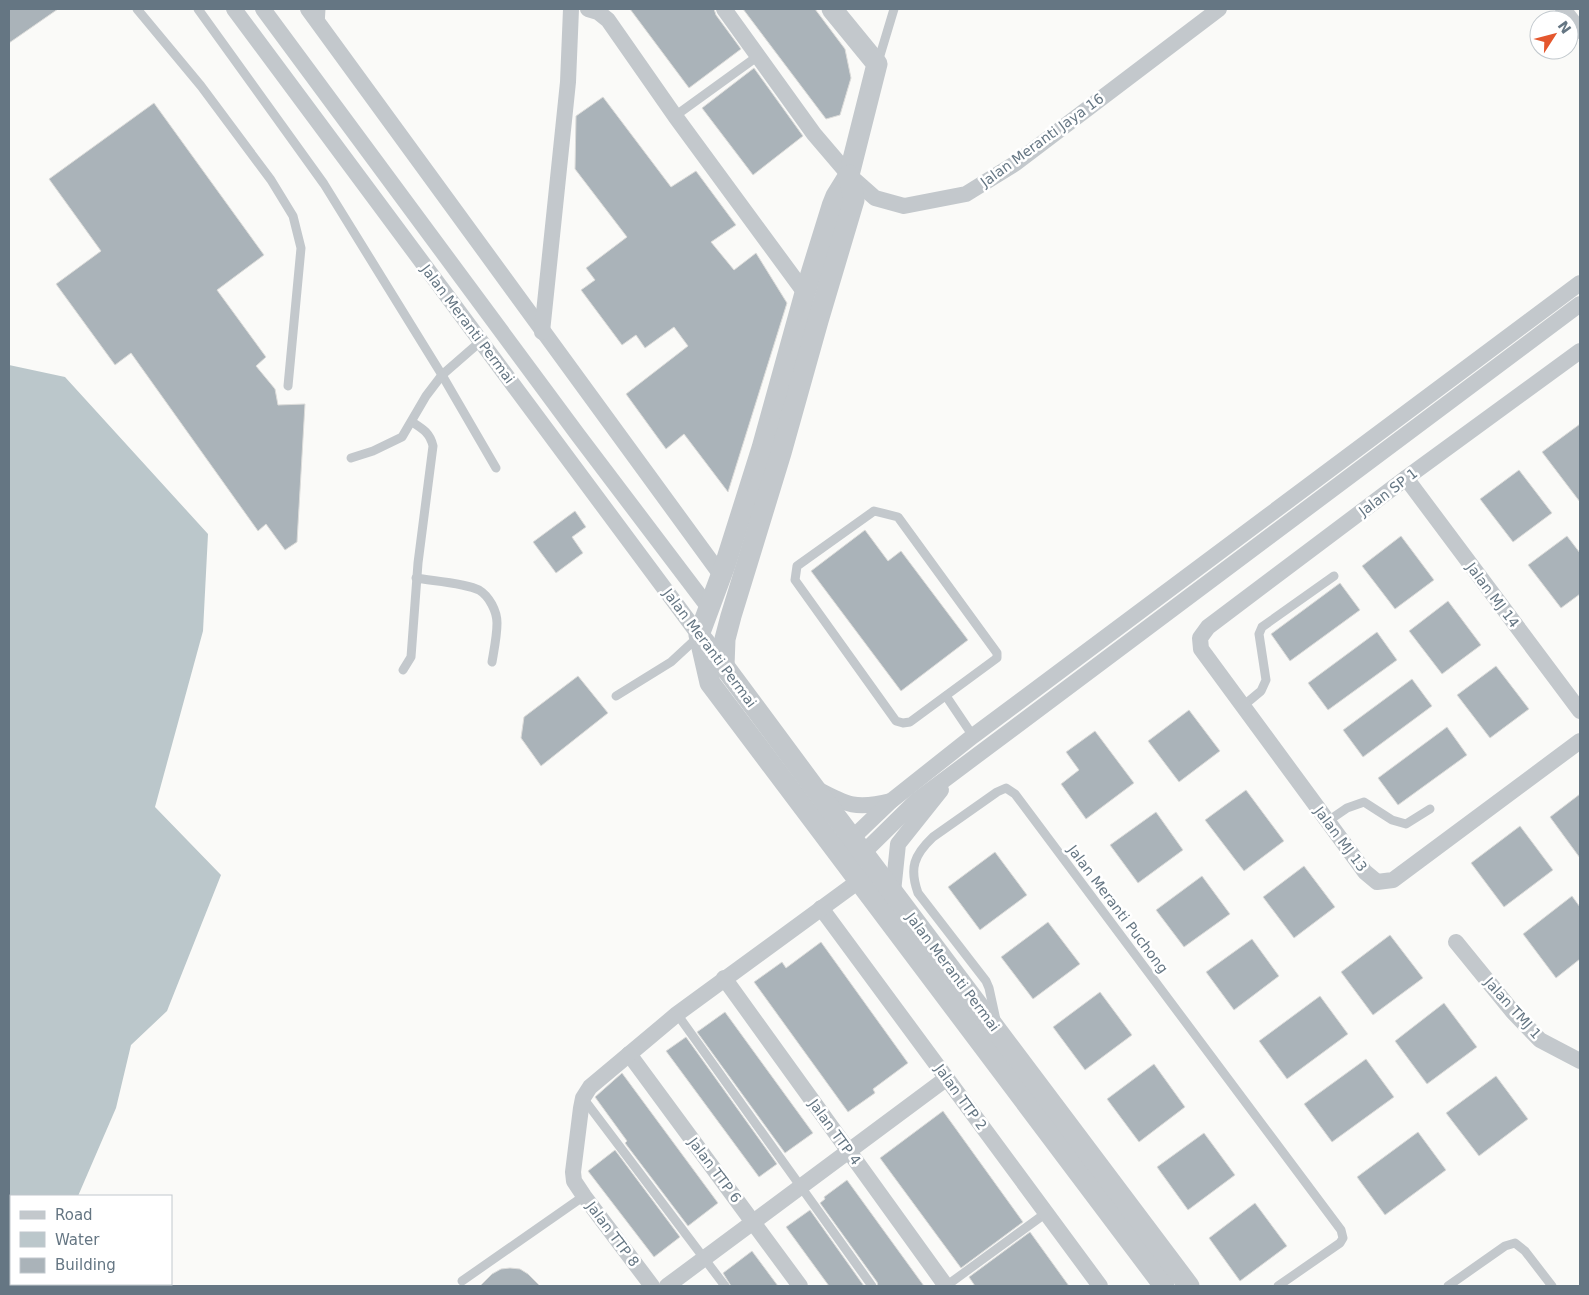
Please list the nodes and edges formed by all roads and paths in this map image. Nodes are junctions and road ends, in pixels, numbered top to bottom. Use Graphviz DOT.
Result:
graph roads {
  1 [pos="137,9"];
  2 [pos="198,9"];
  3 [pos="234,9"];
  4 [pos="262,9"];
  5 [pos="308,9"];
  6 [pos="571,9"];
  7 [pos="588,9"];
  8 [pos="724,9"];
  9 [pos="832,9"];
  10 [pos="894,9"];
  11 [pos="1219,9"];
  12 [pos="1563,9"];
  13 [pos="320,17"];
  14 [pos="1580,31"];
  15 [pos="758,56"];
  16 [pos="878,64"];
  17 [pos="675,116"];
  18 [pos="849,175"];
  19 [pos="1580,283"];
  20 [pos="805,293"];
  21 [pos="1580,304"];
  22 [pos="542,332"];
  23 [pos="481,341"];
  24 [pos="1580,352"];
  25 [pos="442,375"];
  26 [pos="288,386"];
  27 [pos="412,422"];
  28 [pos="352,458"];
  29 [pos="496,468"];
  30 [pos="1406,478"];
  31 [pos="721,575"];
  32 [pos="1334,576"];
  33 [pos="416,578"];
  34 [pos="709,608"];
  35 [pos="700,636"];
  36 [pos="1200,638"];
  37 [pos="492,662"];
  38 [pos="724,666"];
  39 [pos="402,670"];
  40 [pos="616,696"];
  41 [pos="946,696"];
  42 [pos="1243,706"];
  43 [pos="1580,711"];
  44 [pos="974,736"];
  45 [pos="1580,741"];
  46 [pos="956,770"];
  47 [pos="813,786"];
  48 [pos="891,801"];
  49 [pos="1430,809"];
  50 [pos="1328,821"];
  51 [pos="856,860"];
  52 [pos="893,892"];
  53 [pos="821,908"];
  54 [pos="1456,942"];
  55 [pos="724,978"];
  56 [pos="676,1014"];
  57 [pos="998,1032"];
  58 [pos="629,1054"];
  59 [pos="1580,1061"];
  60 [pos="946,1078"];
  61 [pos="583,1098"];
  62 [pos="848,1151"];
  63 [pos="801,1186"];
  64 [pos="584,1196"];
  65 [pos="1046,1213"];
  66 [pos="754,1222"];
  67 [pos="704,1259"];
  68 [pos="462,1281"];
  69 [pos="652,1286"];
  70 [pos="667,1286"];
  71 [pos="725,1286"];
  72 [pos="800,1286"];
  73 [pos="872,1286"];
  74 [pos="946,1286"];
  75 [pos="1100,1286"];
  76 [pos="1164,1286"];
  77 [pos="1189,1286"];
  78 [pos="1278,1286"];
  79 [pos="1448,1286"];
  80 [pos="1552,1286"];
  1 -- 26 [label="lane"];
  2 -- 25 [label="lane"];
  3 -- 23 [label="street, Jalan Meranti Permai"];
  4 -- 34 [label="street, Jalan Meranti Permai"];
  5 -- 13 [label="street"];
  6 -- 22 [label="street"];
  7 -- 17 [label="street"];
  8 -- 15 [label="street, Jalan Meranti Jaya 16"];
  9 -- 16 [label="street"];
  10 -- 16 [label="lane"];
  11 -- 18 [label="street, Jalan Meranti Jaya 16"];
  12 -- 14 [label="street"];
  13 -- 22 [label="street"];
  15 -- 17 [label="lane"];
  15 -- 18 [label="street, Jalan Meranti Jaya 16"];
  16 -- 18 [label="street"];
  17 -- 20 [label="street"];
  18 -- 20 [label="street"];
  18 -- 38 [label="street"];
  19 -- 44 [label="street"];
  20 -- 31 [label="street"];
  21 -- 46 [label="street"];
  22 -- 31 [label="street"];
  23 -- 25 [label="lane"];
  23 -- 35 [label="street, Jalan Meranti Permai"];
  24 -- 30 [label="street, Jalan SP 1"];
  25 -- 27 [label="lane"];
  25 -- 29 [label="lane"];
  27 -- 28 [label="lane"];
  27 -- 33 [label="lane"];
  30 -- 36 [label="street, Jalan SP 1"];
  30 -- 43 [label="street, Jalan MJ 14"];
  31 -- 34 [label="street"];
  32 -- 42 [label="lane"];
  33 -- 37 [label="lane"];
  33 -- 39 [label="lane"];
  34 -- 35 [label="street"];
  35 -- 38 [label="street, Jalan Meranti Permai"];
  35 -- 40 [label="lane"];
  35 -- 51 [label="street"];
  36 -- 42 [label="street, Jalan MJ 13"];
  38 -- 47 [label="street, Jalan Meranti Permai"];
  41 -- 41 [label="lane"];
  41 -- 44 [label="lane"];
  42 -- 50 [label="street, Jalan MJ 13"];
  44 -- 48 [label="street"];
  45 -- 50 [label="street, Jalan MJ 13"];
  46 -- 51 [label="street"];
  46 -- 52 [label="street"];
  47 -- 48 [label="street"];
  47 -- 51 [label="street, Jalan Meranti Permai"];
  48 -- 51 [label="street"];
  49 -- 50 [label="lane"];
  51 -- 52 [label="street, Jalan Meranti Permai"];
  51 -- 53 [label="street"];
  51 -- 76 [label="street"];
  52 -- 57 [label="street, Jalan Meranti Permai"];
  53 -- 55 [label="street"];
  53 -- 60 [label="street, Jalan TTP 2"];
  54 -- 59 [label="street, Jalan TMJ 1"];
  55 -- 56 [label="street"];
  55 -- 62 [label="street, Jalan TTP 4"];
  56 -- 58 [label="street"];
  56 -- 63 [label="lane"];
  57 -- 77 [label="street, Jalan Meranti Permai"];
  57 -- 78 [label="lane, Jalan Meranti Puchong"];
  58 -- 61 [label="street"];
  58 -- 66 [label="street, Jalan TTP 6"];
  60 -- 62 [label="street"];
  60 -- 65 [label="street, Jalan TTP 2"];
  61 -- 64 [label="street, Jalan TTP 8"];
  61 -- 67 [label="lane"];
  62 -- 63 [label="street"];
  62 -- 74 [label="street, Jalan TTP 4"];
  63 -- 66 [label="street"];
  63 -- 73 [label="lane"];
  64 -- 68 [label="lane"];
  64 -- 69 [label="street, Jalan TTP 8"];
  65 -- 74 [label="lane"];
  65 -- 75 [label="street, Jalan TTP 2"];
  66 -- 67 [label="street"];
  66 -- 72 [label="street, Jalan TTP 6"];
  67 -- 70 [label="street"];
  67 -- 71 [label="lane"];
  79 -- 80 [label="lane"];
}
